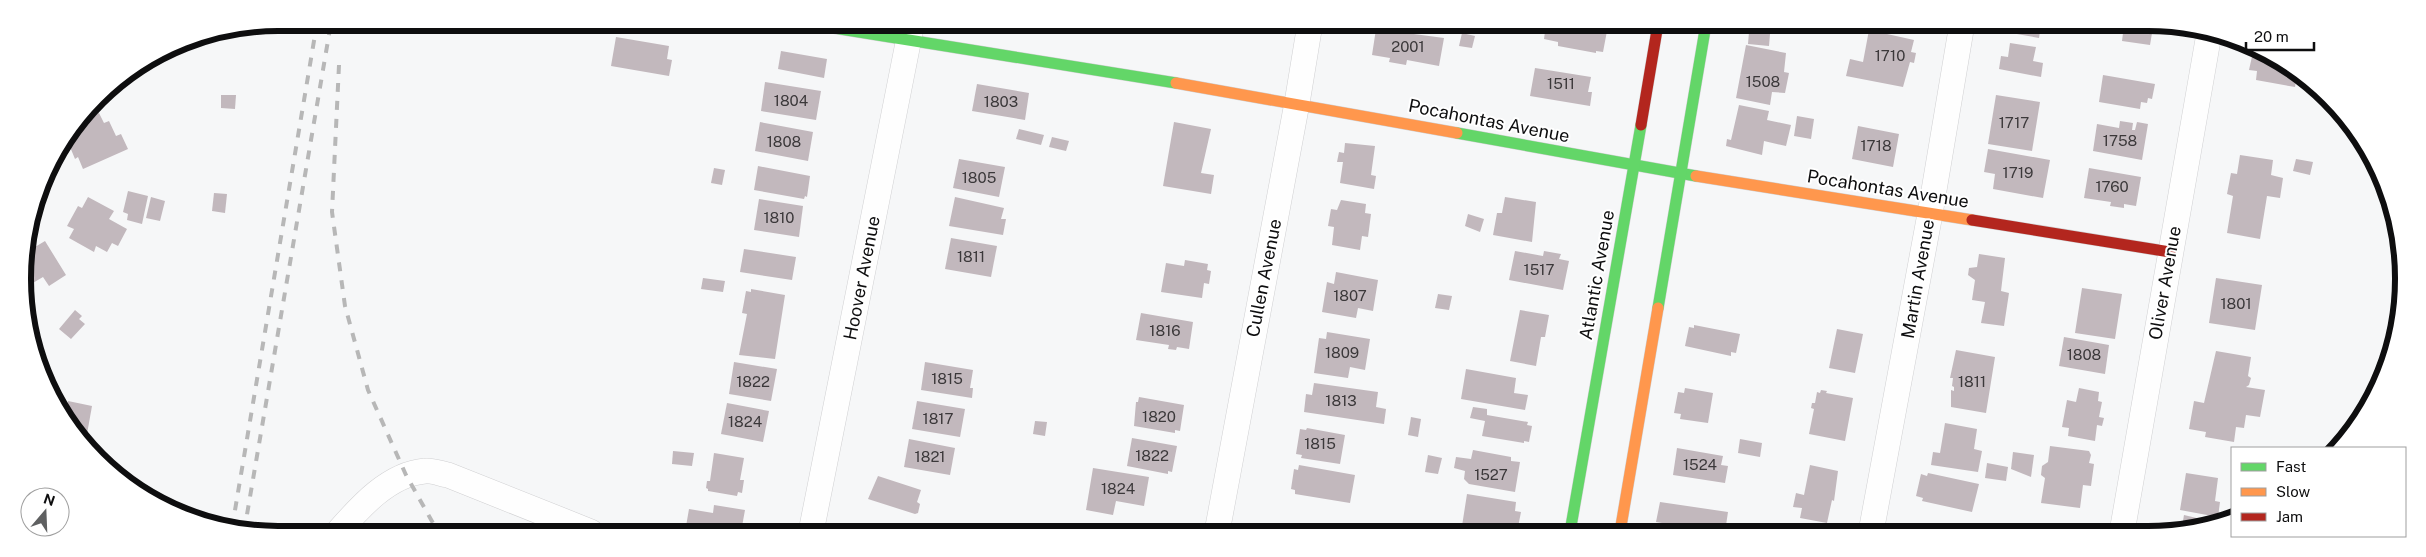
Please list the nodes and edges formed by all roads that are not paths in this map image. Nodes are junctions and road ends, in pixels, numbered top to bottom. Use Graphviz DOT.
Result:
graph roads {
  1 [pos="1309,31"];
  2 [pos="1657,31"];
  3 [pos="1705,31"];
  4 [pos="1961,31"];
  5 [pos="910,32"];
  6 [pos="2208,39"];
  7 [pos="1297,103"];
  8 [pos="1634,166"];
  9 [pos="1680,174"];
  10 [pos="1930,214"];
  11 [pos="2170,252"];
  12 [pos="343,526"];
  13 [pos="576,526"];
  14 [pos="812,526"];
  15 [pos="1218,526"];
  16 [pos="1571,526"];
  17 [pos="1621,526"];
  18 [pos="1872,526"];
  19 [pos="2123,526"];
  1 -- 7 [label="street, Cullen Avenue"];
  2 -- 8 [label="street, Atlantic Avenue"];
  3 -- 9 [label="street"];
  4 -- 10 [label="street, Martin Avenue"];
  5 -- 7 [label="street, Pocahontas Avenue"];
  5 -- 14 [label="street, Hoover Avenue"];
  6 -- 11 [label="street, Oliver Avenue"];
  7 -- 8 [label="street, Pocahontas Avenue"];
  7 -- 15 [label="street, Cullen Avenue"];
  8 -- 9 [label="street, Pocahontas Avenue"];
  8 -- 16 [label="street, Atlantic Avenue"];
  9 -- 10 [label="street, Pocahontas Avenue"];
  9 -- 17 [label="street"];
  10 -- 11 [label="street, Pocahontas Avenue"];
  10 -- 18 [label="street, Martin Avenue"];
  11 -- 19 [label="street, Oliver Avenue"];
  12 -- 13 [label="street"];
}
